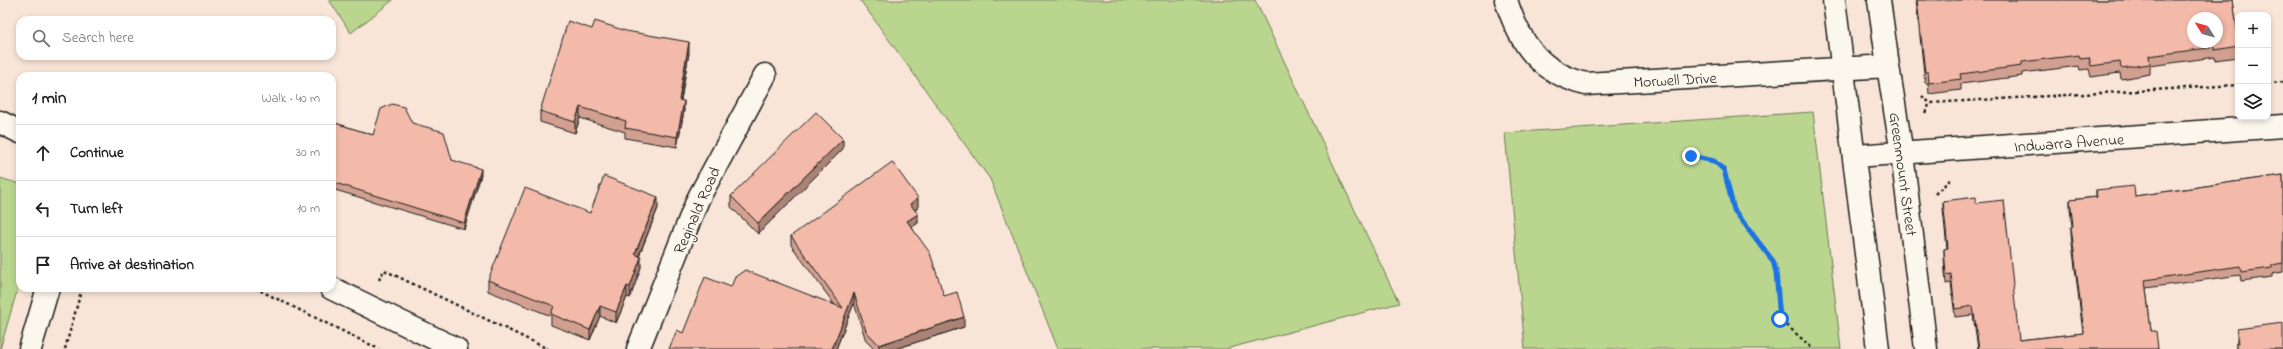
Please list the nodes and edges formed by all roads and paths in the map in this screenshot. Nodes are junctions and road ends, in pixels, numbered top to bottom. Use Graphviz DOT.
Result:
graph roads {
  1 [pos="1506,0"];
  2 [pos="1834,0"];
  3 [pos="1880,0"];
  4 [pos="1888,66"];
  5 [pos="1844,69"];
  6 [pos="765,75"];
  7 [pos="2283,82"];
  8 [pos="2271,83"];
  9 [pos="2235,85"];
  10 [pos="1916,91"];
  11 [pos="0,122"];
  12 [pos="2283,126"];
  13 [pos="16,130"];
  14 [pos="1902,154"];
  15 [pos="1691,156"];
  16 [pos="1855,156"];
  17 [pos="1953,177"];
  18 [pos="1933,196"];
  19 [pos="384,270"];
  20 [pos="336,290"];
  21 [pos="47,292"];
  22 [pos="81,292"];
  23 [pos="263,292"];
  24 [pos="30,349"];
  25 [pos="65,349"];
  26 [pos="379,349"];
  27 [pos="456,349"];
  28 [pos="548,349"];
  29 [pos="638,349"];
  30 [pos="1813,349"];
  31 [pos="1878,349"];
  32 [pos="1926,349"];
  1 -- 5 [label="street, Morwell Drive"];
  2 -- 5 [label="street"];
  3 -- 4 [label="street, Greenmount Street"];
  4 -- 5 [label="street, Morwell Drive"];
  4 -- 14 [label="street, Greenmount Street"];
  5 -- 16 [label="street"];
  6 -- 29 [label="street, Reginald Road"];
  7 -- 8 [label="path"];
  9 -- 10 [label="path"];
  11 -- 13 [label="street"];
  12 -- 14 [label="street, Indwarra Avenue"];
  14 -- 16 [label="street, Indwarra Avenue"];
  14 -- 32 [label="street, Greenmount Street"];
  15 -- 30 [label="path"];
  16 -- 31 [label="street"];
  17 -- 18 [label="path"];
  19 -- 28 [label="path"];
  20 -- 27 [label="street"];
  21 -- 24 [label="street"];
  22 -- 25 [label="path"];
  23 -- 26 [label="path"];
}
